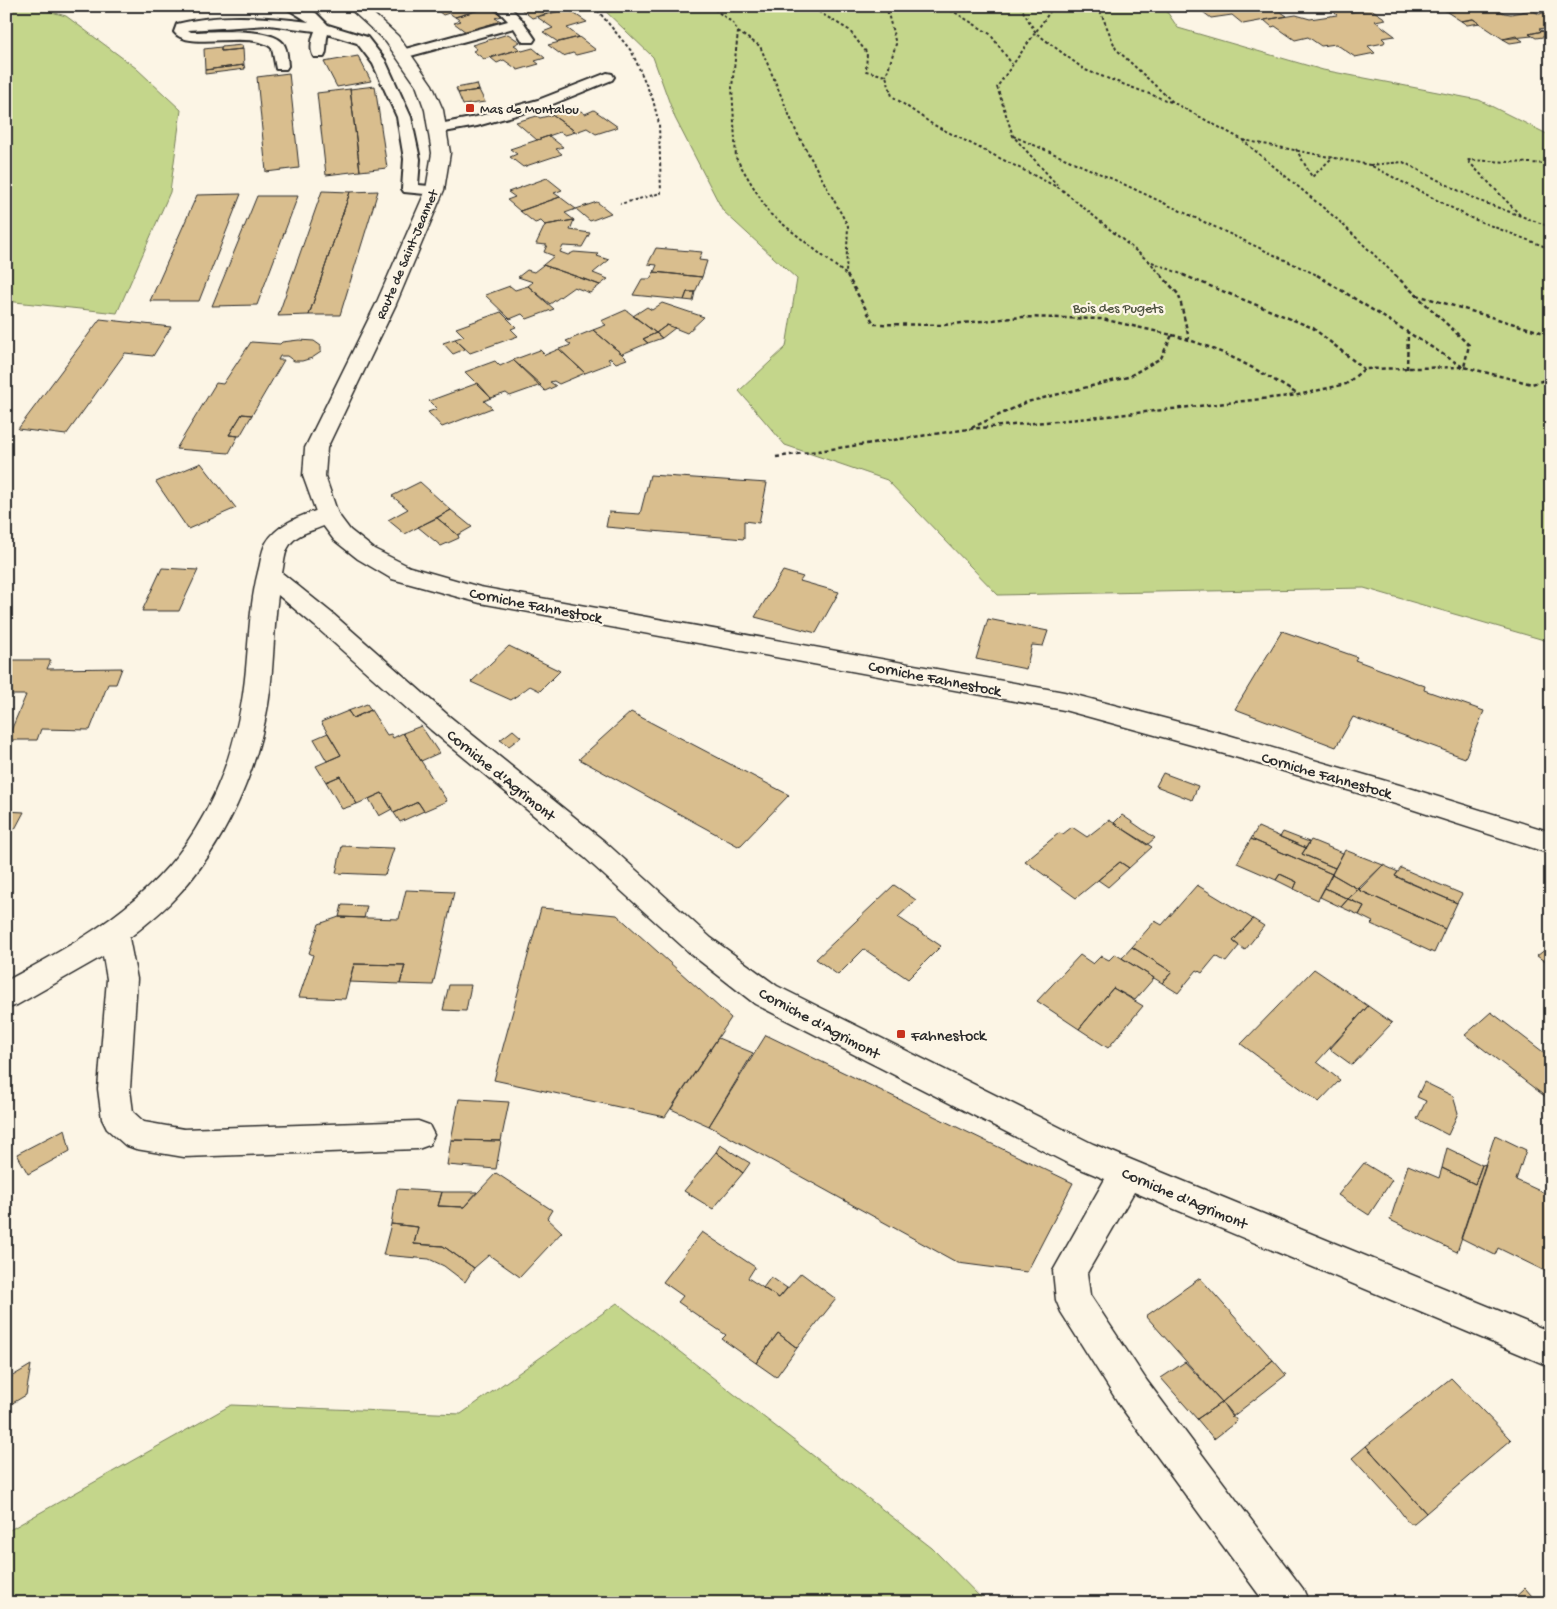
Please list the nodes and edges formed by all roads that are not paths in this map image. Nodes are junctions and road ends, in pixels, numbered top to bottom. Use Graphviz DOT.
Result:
graph roads {
  1 [pos="290,6"];
  2 [pos="355,6"];
  3 [pos="502,6"];
  4 [pos="517,23"];
  5 [pos="323,28"];
  6 [pos="528,39"];
  7 [pos="319,54"];
  8 [pos="403,54"];
  9 [pos="282,66"];
  10 [pos="607,77"];
  11 [pos="439,128"];
  12 [pos="435,190"];
  13 [pos="327,515"];
  14 [pos="269,575"];
  15 [pos="1551,843"];
  16 [pos="114,934"];
  17 [pos="6,996"];
  18 [pos="418,1135"];
  19 [pos="1127,1173"];
  20 [pos="1551,1350"];
  21 [pos="1289,1603"];
  1 -- 5 [label="lane"];
  2 -- 8 [label="street, Route de Saint-Jeannet"];
  3 -- 4 [label="lane"];
  4 -- 6 [label="lane"];
  4 -- 8 [label="lane"];
  5 -- 7 [label="lane"];
  5 -- 9 [label="lane"];
  5 -- 12 [label="lane"];
  8 -- 11 [label="street, Route de Saint-Jeannet"];
  10 -- 11 [label="lane"];
  11 -- 12 [label="street, Route de Saint-Jeannet"];
  12 -- 13 [label="street, Route de Saint-Jeannet"];
  13 -- 14 [label="street"];
  13 -- 15 [label="street, Corniche Fahnestock"];
  14 -- 16 [label="street"];
  14 -- 19 [label="street, Corniche d'Agrimont"];
  16 -- 17 [label="street"];
  16 -- 18 [label="street"];
  19 -- 20 [label="street, Corniche d'Agrimont"];
  19 -- 21 [label="street"];
}
